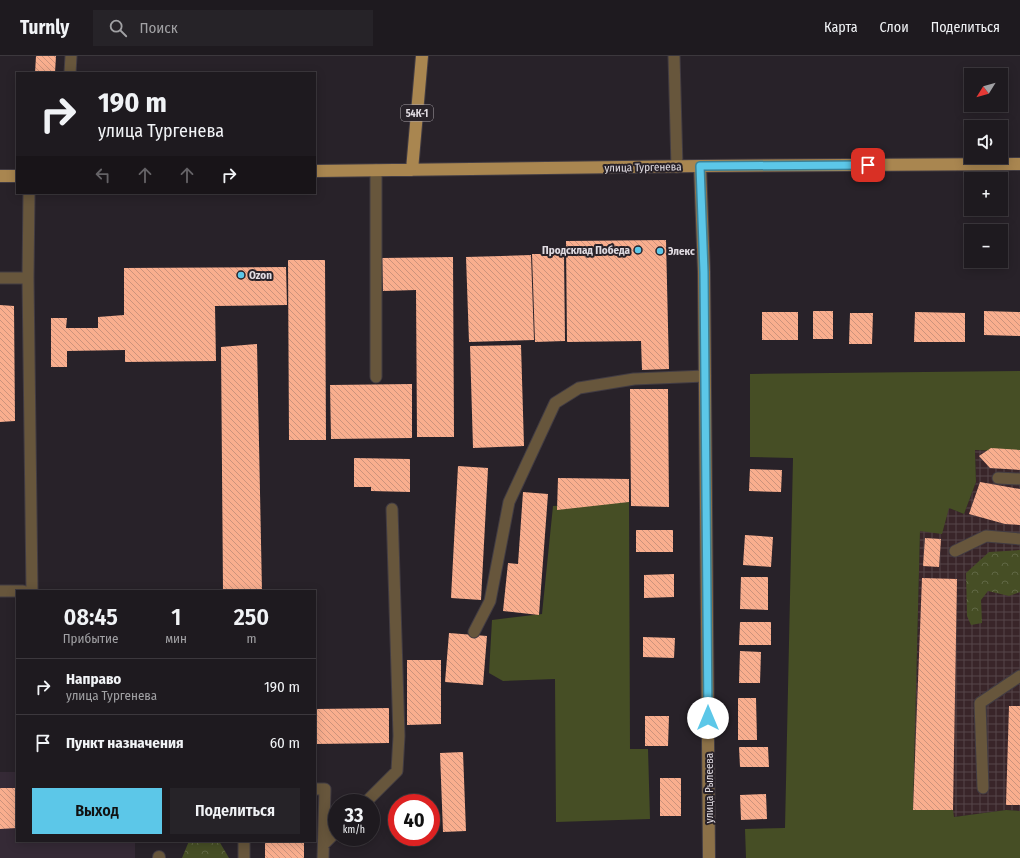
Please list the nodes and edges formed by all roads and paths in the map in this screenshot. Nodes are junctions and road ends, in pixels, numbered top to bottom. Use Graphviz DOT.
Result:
graph roads {
  1 [pos="71,56"];
  2 [pos="422,56"];
  3 [pos="674,56"];
  4 [pos="70,72"];
  5 [pos="1020,164"];
  6 [pos="700,166"];
  7 [pos="677,167"];
  8 [pos="376,170"];
  9 [pos="412,170"];
  10 [pos="316,171"];
  11 [pos="0,176"];
  12 [pos="16,176"];
  13 [pos="29,194"];
  14 [pos="0,278"];
  15 [pos="28,278"];
  16 [pos="705,376"];
  17 [pos="376,377"];
  18 [pos="998,478"];
  19 [pos="1020,479"];
  20 [pos="392,509"];
  21 [pos="1020,539"];
  22 [pos="955,551"];
  23 [pos="32,590"];
  24 [pos="0,591"];
  25 [pos="16,591"];
  26 [pos="474,632"];
  27 [pos="1020,676"];
  28 [pos="983,788"];
  29 [pos="316,789"];
  30 [pos="374,794"];
  31 [pos="328,840"];
  32 [pos="244,842"];
  33 [pos="324,844"];
  34 [pos="244,858"];
  35 [pos="323,858"];
  36 [pos="710,858"];
  1 -- 4 [label="lane"];
  2 -- 9 [label="main road, 54К-1"];
  3 -- 7 [label="lane"];
  5 -- 6 [label="main road, улица Тургенева"];
  6 -- 7 [label="main road, улица Тургенева"];
  6 -- 16 [label="street, улица Рылеева"];
  7 -- 9 [label="main road, улица Тургенева"];
  8 -- 9 [label="main road, улица Тургенева"];
  8 -- 10 [label="main road, улица Тургенева"];
  8 -- 17 [label="lane"];
  11 -- 12 [label="main road"];
  13 -- 15 [label="lane"];
  14 -- 15 [label="lane"];
  15 -- 23 [label="lane"];
  16 -- 26 [label="lane"];
  16 -- 36 [label="street, улица Рылеева"];
  18 -- 19 [label="lane"];
  20 -- 30 [label="lane"];
  21 -- 22 [label="lane"];
  24 -- 25 [label="lane"];
  27 -- 28 [label="lane"];
  29 -- 33 [label="lane"];
  31 -- 33 [label="lane"];
  32 -- 34 [label="lane"];
  33 -- 35 [label="lane"];
}
